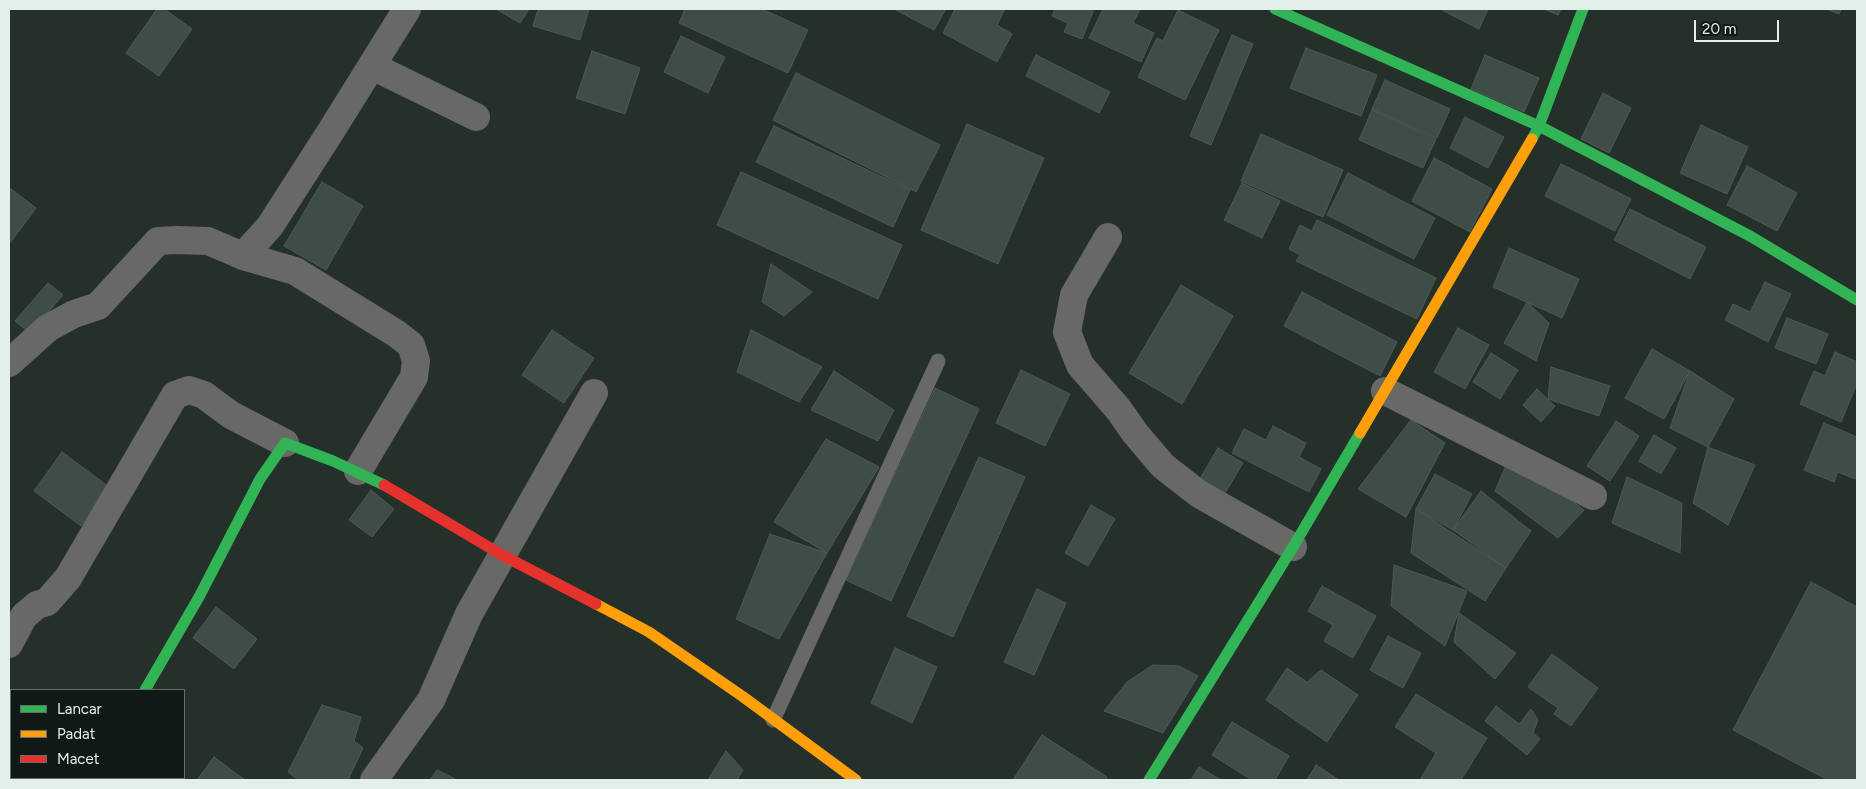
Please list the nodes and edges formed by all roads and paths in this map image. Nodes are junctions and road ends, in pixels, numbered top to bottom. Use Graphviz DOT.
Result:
graph roads {
  1 [pos="407,9"];
  2 [pos="1275,9"];
  3 [pos="1583,9"];
  4 [pos="372,66"];
  5 [pos="476,117"];
  6 [pos="1539,126"];
  7 [pos="1108,237"];
  8 [pos="243,256"];
  9 [pos="1857,300"];
  10 [pos="938,361"];
  11 [pos="9,363"];
  12 [pos="1385,391"];
  13 [pos="594,393"];
  14 [pos="285,443"];
  15 [pos="358,471"];
  16 [pos="1593,496"];
  17 [pos="1293,548"];
  18 [pos="502,555"];
  19 [pos="9,644"];
  20 [pos="146,689"];
  21 [pos="773,720"];
  22 [pos="374,780"];
  23 [pos="856,780"];
  24 [pos="1148,780"];
  1 -- 4 [label="street"];
  2 -- 6 [label="street"];
  3 -- 6 [label="street"];
  4 -- 5 [label="street"];
  4 -- 8 [label="street"];
  6 -- 9 [label="street"];
  6 -- 12 [label="street"];
  7 -- 17 [label="street"];
  8 -- 11 [label="street"];
  8 -- 15 [label="street"];
  10 -- 21 [label="lane"];
  12 -- 16 [label="street"];
  12 -- 17 [label="street"];
  13 -- 18 [label="street"];
  14 -- 15 [label="street"];
  14 -- 19 [label="street"];
  14 -- 20 [label="street"];
  15 -- 18 [label="street"];
  17 -- 24 [label="street"];
  18 -- 21 [label="street"];
  18 -- 22 [label="street"];
  21 -- 23 [label="street"];
}
